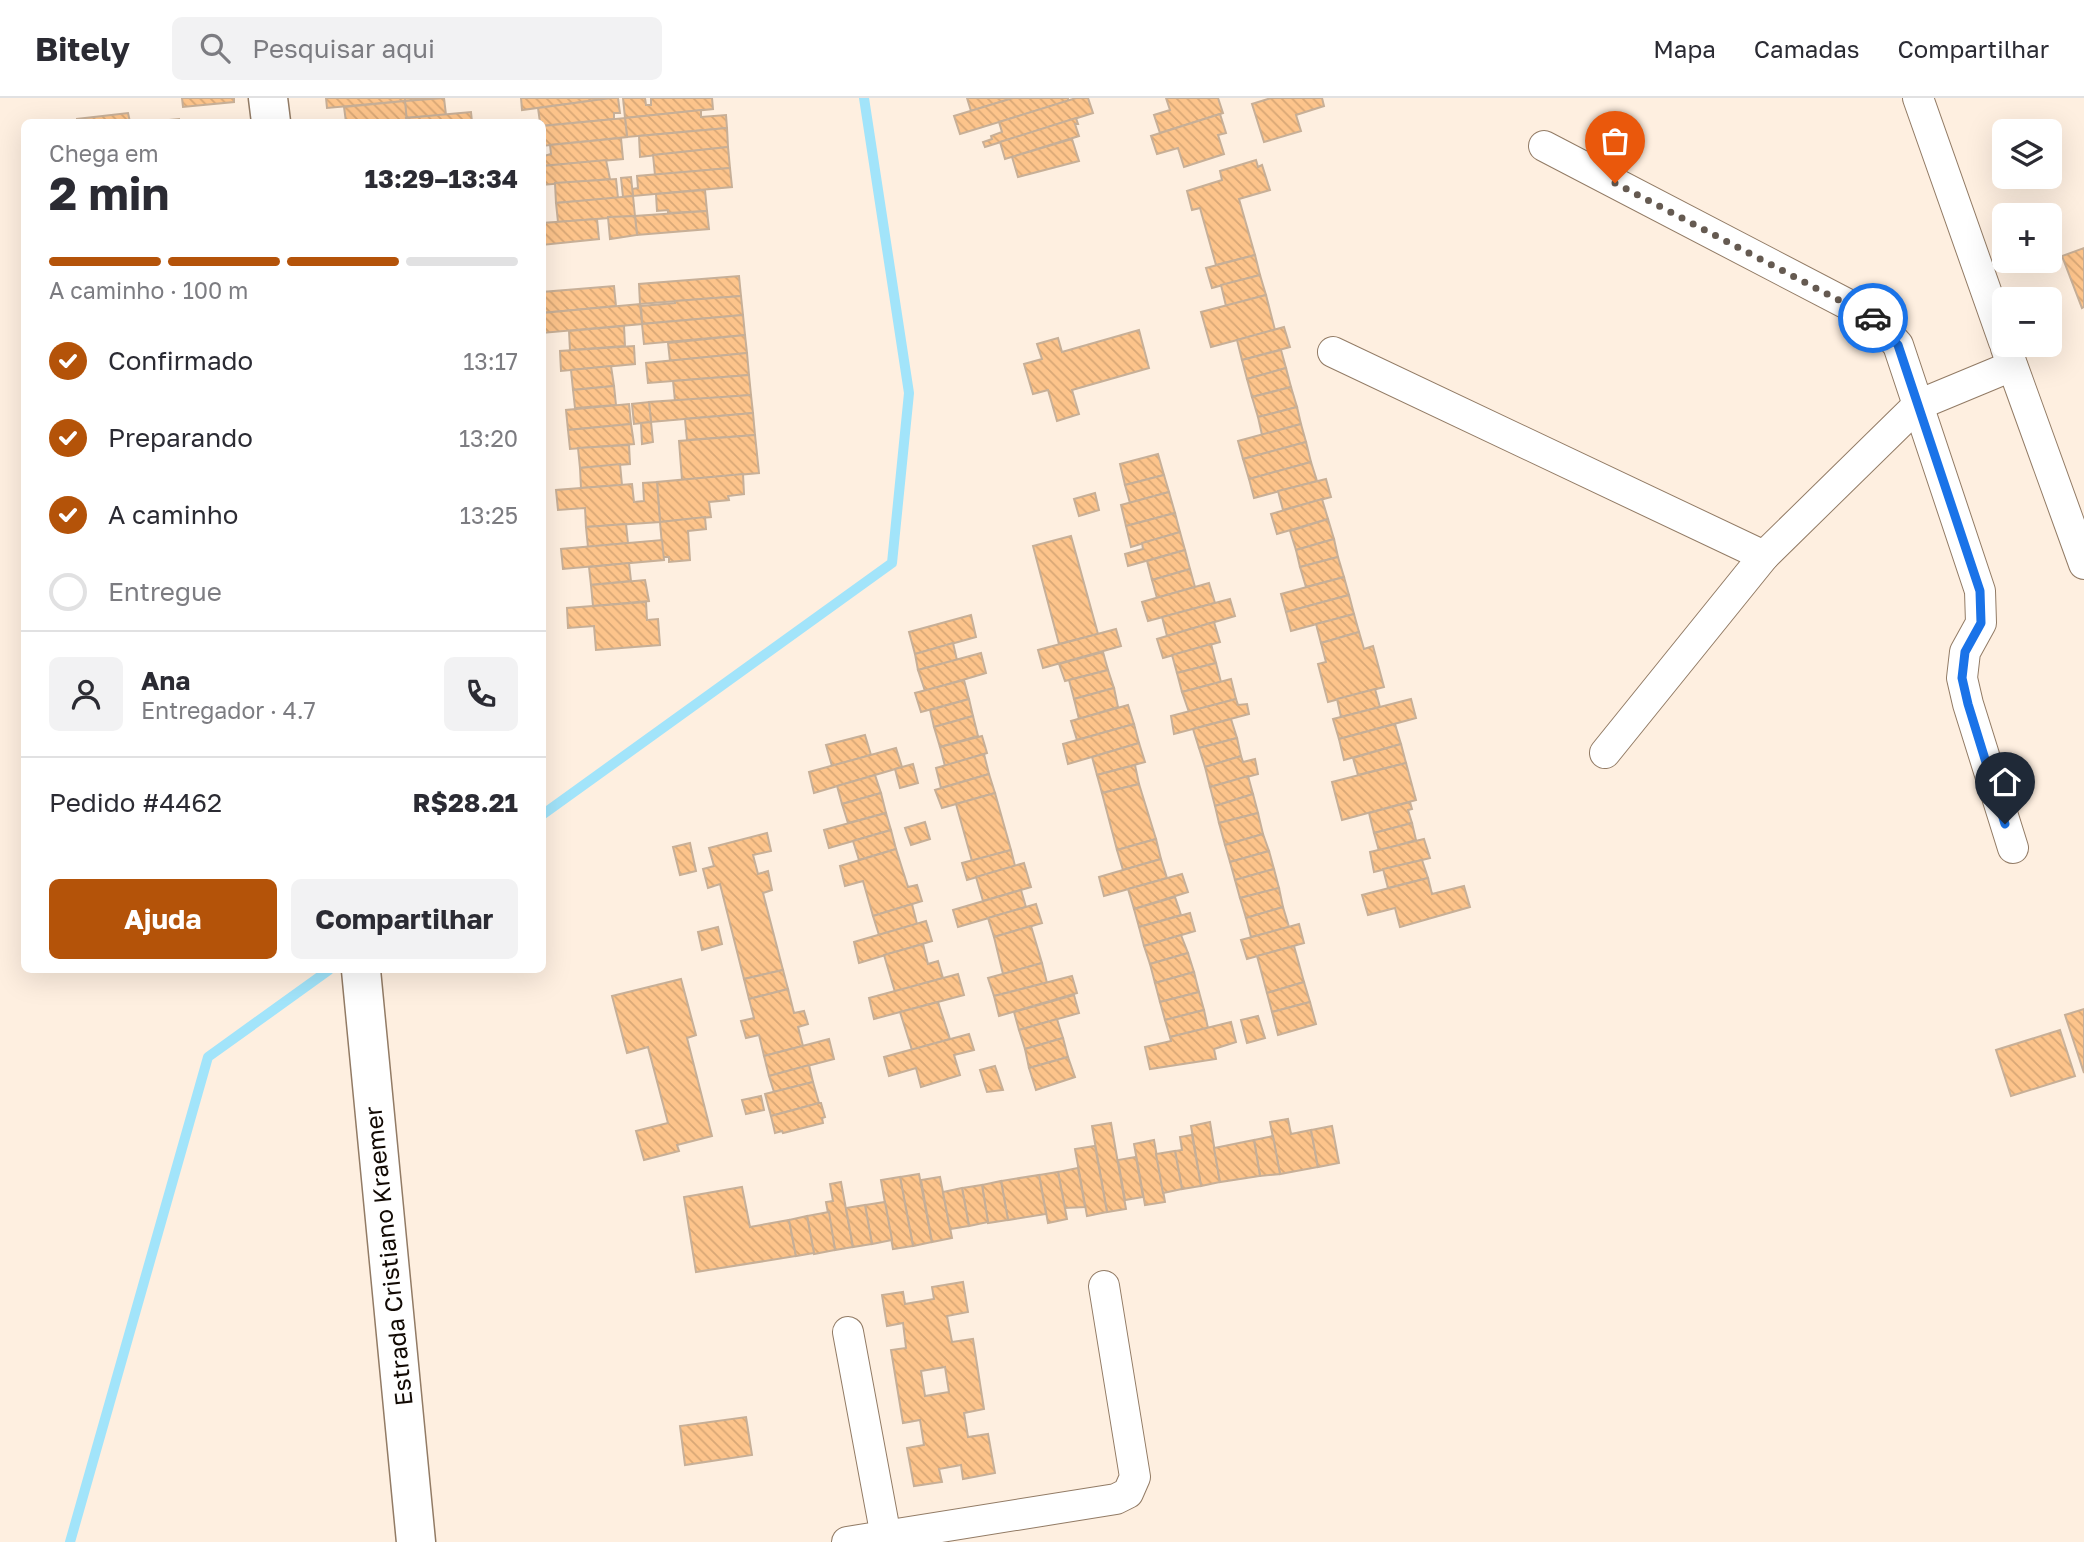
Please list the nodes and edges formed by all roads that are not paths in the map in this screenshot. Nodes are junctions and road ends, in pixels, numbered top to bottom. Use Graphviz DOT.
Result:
graph roads {
  1 [pos="268,98"];
  2 [pos="1918,98"];
  3 [pos="271,119"];
  4 [pos="1544,146"];
  5 [pos="1992,308"];
  6 [pos="1333,352"];
  7 [pos="1997,357"];
  8 [pos="2009,357"];
  9 [pos="1918,405"];
  10 [pos="1763,556"];
  11 [pos="2084,564"];
  12 [pos="1605,753"];
  13 [pos="2013,848"];
  14 [pos="362,985"];
  15 [pos="1104,1286"];
  16 [pos="848,1332"];
  17 [pos="886,1536"];
  18 [pos="416,1542"];
  19 [pos="847,1542"];
  1 -- 3 [label="main road"];
  2 -- 5 [label="street"];
  4 -- 9 [label="street"];
  6 -- 10 [label="street"];
  7 -- 9 [label="street"];
  8 -- 11 [label="street"];
  9 -- 10 [label="street"];
  9 -- 13 [label="street"];
  10 -- 12 [label="street"];
  14 -- 18 [label="main road, Estrada Cristiano Kraemer"];
  15 -- 17 [label="street"];
  16 -- 17 [label="street"];
  17 -- 19 [label="street"];
}
